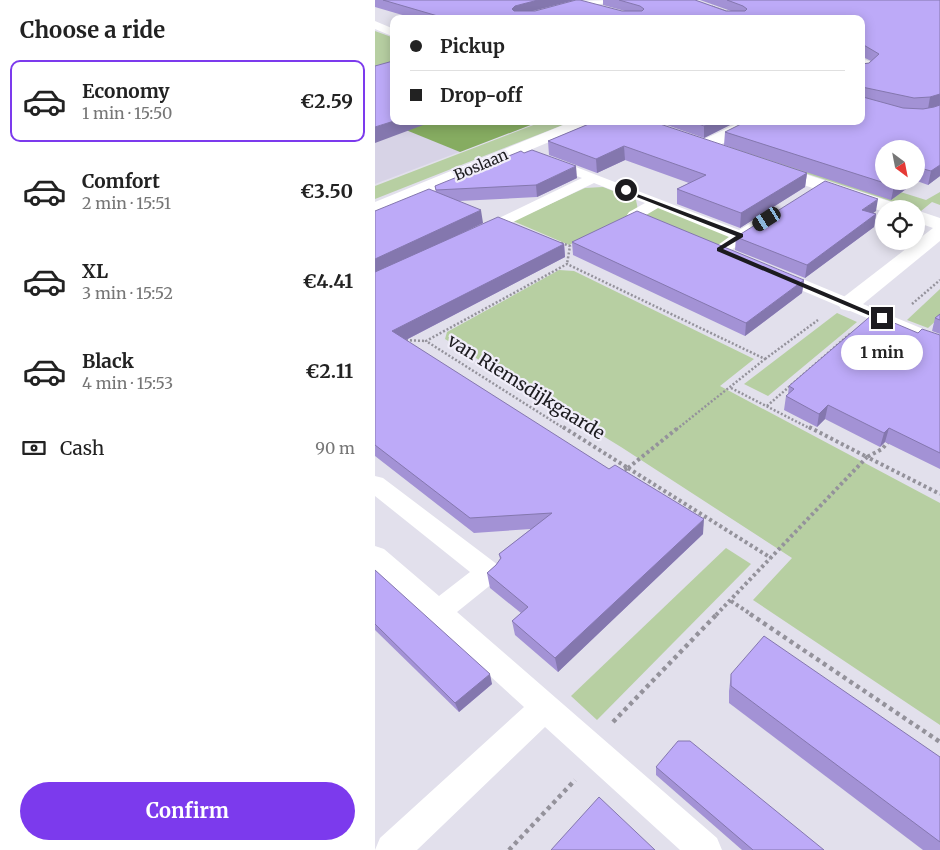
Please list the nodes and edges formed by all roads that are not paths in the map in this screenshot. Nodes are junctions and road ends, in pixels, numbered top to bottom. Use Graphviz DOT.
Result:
graph roads {
  1 [pos="607,6"];
  2 [pos="536,15"];
  3 [pos="375,25"];
  4 [pos="390,31"];
  5 [pos="577,125"];
  6 [pos="748,125"];
  7 [pos="686,140"];
  8 [pos="704,146"];
  9 [pos="519,149"];
  10 [pos="722,152"];
  11 [pos="759,164"];
  12 [pos="594,178"];
  13 [pos="822,185"];
  14 [pos="802,196"];
  15 [pos="657,203"];
  16 [pos="875,203"];
  17 [pos="375,209"];
  18 [pos="774,214"];
  19 [pos="925,219"];
  20 [pos="940,224"];
  21 [pos="668,229"];
  22 [pos="940,232"];
  23 [pos="741,236"];
  24 [pos="461,241"];
  25 [pos="702,243"];
  26 [pos="719,250"];
  27 [pos="737,257"];
  28 [pos="763,268"];
  29 [pos="849,304"];
  30 [pos="940,344"];
  31 [pos="375,484"];
  32 [pos="375,556"];
  33 [pos="438,612"];
  34 [pos="544,708"];
  35 [pos="392,850"];
  36 [pos="705,850"];
  1 -- 2 [label="street"];
  3 -- 4 [label="street"];
  5 -- 9 [label="street, Boslaan"];
  6 -- 8 [label="street"];
  7 -- 8 [label="street"];
  8 -- 10 [label="street"];
  9 -- 12 [label="lane"];
  9 -- 17 [label="street, Boslaan"];
  11 -- 13 [label="street"];
  12 -- 15 [label="lane"];
  12 -- 24 [label="lane"];
  13 -- 14 [label="lane"];
  13 -- 16 [label="street"];
  15 -- 21 [label="lane"];
  15 -- 23 [label="lane"];
  18 -- 23 [label="lane"];
  19 -- 20 [label="street"];
  22 -- 29 [label="street"];
  23 -- 26 [label="lane"];
  25 -- 26 [label="lane"];
  26 -- 27 [label="lane"];
  28 -- 29 [label="lane"];
  29 -- 30 [label="lane"];
  31 -- 33 [label="lane"];
  32 -- 33 [label="lane"];
  33 -- 34 [label="lane"];
  34 -- 35 [label="lane"];
  34 -- 36 [label="lane"];
}
